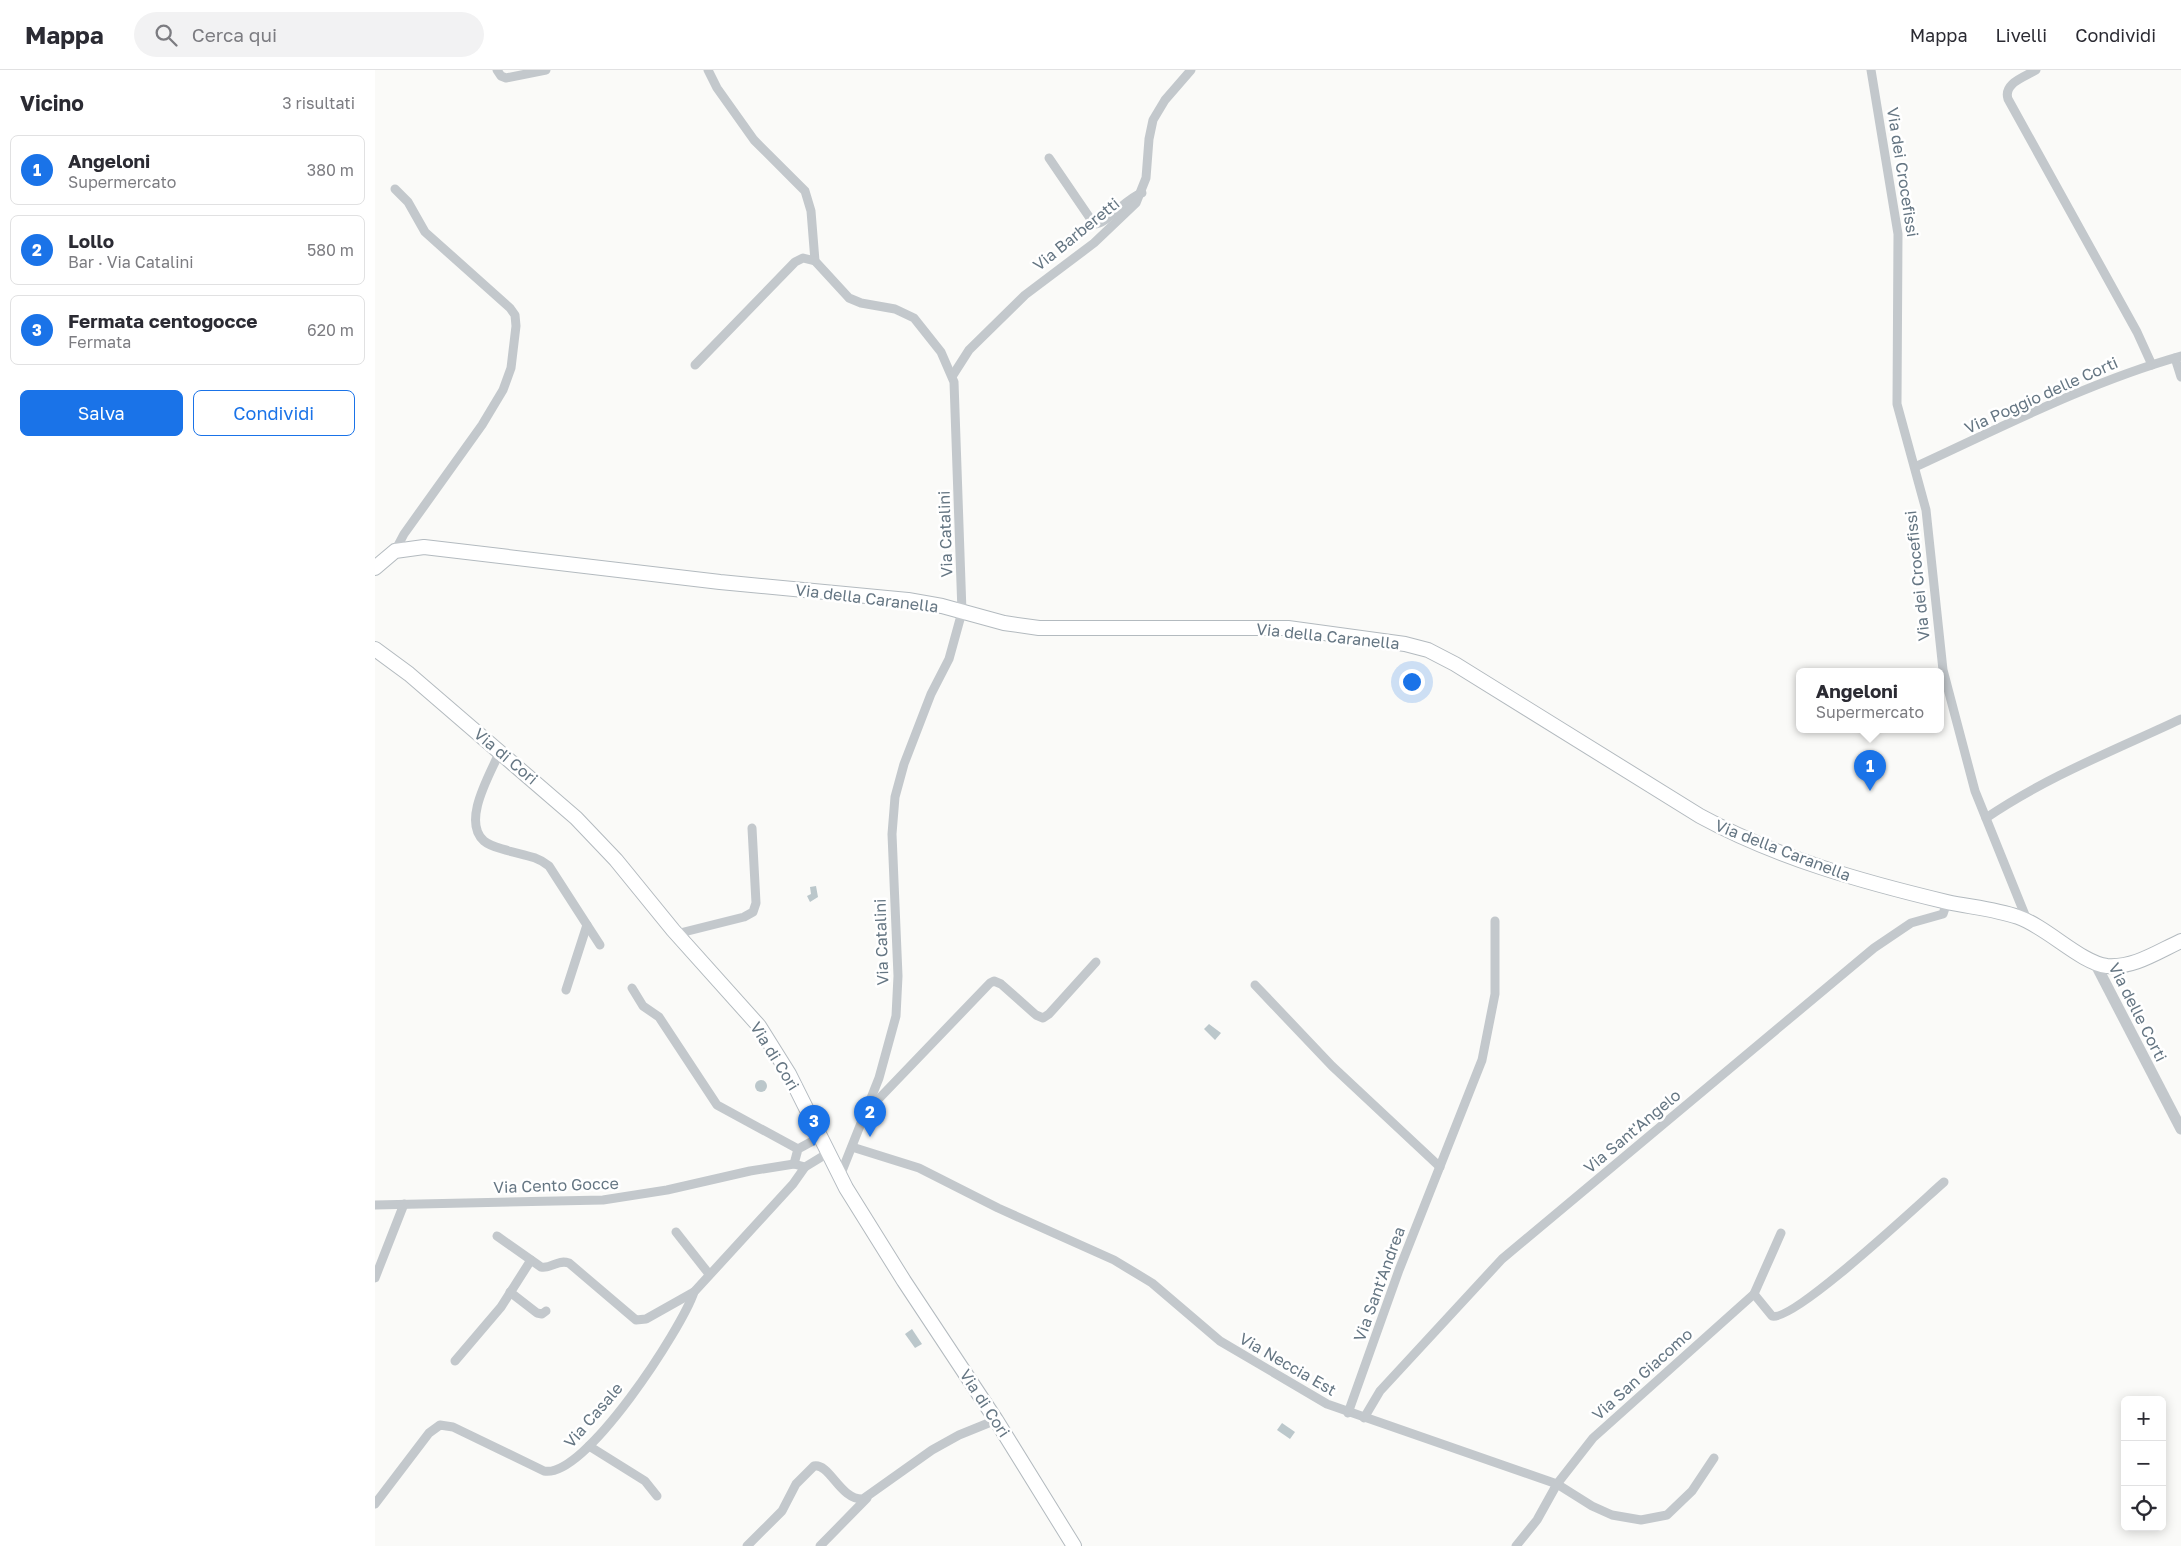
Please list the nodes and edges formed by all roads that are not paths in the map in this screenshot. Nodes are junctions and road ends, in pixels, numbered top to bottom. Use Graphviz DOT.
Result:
graph roads {
  1 [pos="497,70"];
  2 [pos="546,70"];
  3 [pos="708,70"];
  4 [pos="1191,70"];
  5 [pos="1871,70"];
  6 [pos="2036,70"];
  7 [pos="1049,158"];
  8 [pos="395,190"];
  9 [pos="1142,193"];
  10 [pos="815,261"];
  11 [pos="2178,357"];
  12 [pos="695,365"];
  13 [pos="2152,365"];
  14 [pos="953,375"];
  15 [pos="2181,377"];
  16 [pos="1915,467"];
  17 [pos="395,551"];
  18 [pos="375,568"];
  19 [pos="962,612"];
  20 [pos="375,649"];
  21 [pos="1943,668"];
  22 [pos="1944,674"];
  23 [pos="2181,719"];
  24 [pos="500,751"];
  25 [pos="1986,818"];
  26 [pos="752,828"];
  27 [pos="1947,902"];
  28 [pos="2027,920"];
  29 [pos="1495,921"];
  30 [pos="587,925"];
  31 [pos="676,934"];
  32 [pos="2181,941"];
  33 [pos="600,946"];
  34 [pos="1096,962"];
  35 [pos="2095,963"];
  36 [pos="1255,985"];
  37 [pos="632,988"];
  38 [pos="566,990"];
  39 [pos="865,1113"];
  40 [pos="2181,1129"];
  41 [pos="820,1137"];
  42 [pos="852,1147"];
  43 [pos="798,1149"];
  44 [pos="828,1153"];
  45 [pos="794,1164"];
  46 [pos="1440,1167"];
  47 [pos="805,1168"];
  48 [pos="840,1177"];
  49 [pos="1944,1182"];
  50 [pos="404,1204"];
  51 [pos="375,1205"];
  52 [pos="676,1232"];
  53 [pos="1781,1233"];
  54 [pos="497,1236"];
  55 [pos="531,1260"];
  56 [pos="709,1274"];
  57 [pos="375,1278"];
  58 [pos="510,1292"];
  59 [pos="694,1292"];
  60 [pos="1754,1294"];
  61 [pos="546,1311"];
  62 [pos="455,1361"];
  63 [pos="1348,1413"];
  64 [pos="1364,1418"];
  65 [pos="996,1420"];
  66 [pos="589,1446"];
  67 [pos="1714,1458"];
  68 [pos="1557,1484"];
  69 [pos="657,1496"];
  70 [pos="867,1498"];
  71 [pos="375,1504"];
  72 [pos="747,1546"];
  73 [pos="820,1546"];
  74 [pos="1075,1546"];
  75 [pos="1515,1546"];
  1 -- 2 [label="street"];
  3 -- 10 [label="street"];
  4 -- 9 [label="street, Via Barberetti"];
  5 -- 16 [label="street, Via dei Crocefissi"];
  6 -- 13 [label="street"];
  7 -- 9 [label="street"];
  8 -- 17 [label="street"];
  9 -- 14 [label="street, Via Barberetti"];
  10 -- 12 [label="street"];
  10 -- 14 [label="street, Via Catalini"];
  11 -- 13 [label="street, Via Poggio delle Corti"];
  11 -- 15 [label="street"];
  13 -- 16 [label="street, Via Poggio delle Corti"];
  14 -- 19 [label="street, Via Catalini"];
  16 -- 21 [label="street, Via dei Crocefissi"];
  17 -- 18 [label="main road"];
  17 -- 19 [label="main road, Via della Caranella"];
  19 -- 27 [label="main road, Via della Caranella"];
  19 -- 39 [label="street, Via Catalini"];
  20 -- 24 [label="main road, Via di Cori"];
  22 -- 25 [label="street, Via dei Crocefissi"];
  23 -- 25 [label="street"];
  24 -- 30 [label="street"];
  24 -- 31 [label="main road, Via di Cori"];
  25 -- 28 [label="street, Via dei Crocefissi"];
  26 -- 31 [label="street"];
  27 -- 28 [label="main road, Via della Caranella"];
  27 -- 64 [label="street, Via Sant'Angelo"];
  28 -- 35 [label="main road, Via della Caranella"];
  29 -- 46 [label="street, Via Sant'Andrea"];
  30 -- 33 [label="street"];
  30 -- 38 [label="street"];
  31 -- 41 [label="main road, Via di Cori"];
  32 -- 35 [label="main road, Via della Caranella"];
  34 -- 39 [label="street"];
  35 -- 40 [label="street, Via delle Corti"];
  36 -- 46 [label="street"];
  37 -- 43 [label="street"];
  39 -- 42 [label="street, Via Catalini"];
  41 -- 43 [label="street"];
  41 -- 44 [label="main road, Via di Cori"];
  42 -- 48 [label="street, Via Catalini"];
  42 -- 63 [label="street, Via Neccia Est"];
  43 -- 45 [label="street"];
  44 -- 47 [label="street, Via Casale"];
  44 -- 48 [label="main road, Via di Cori"];
  45 -- 47 [label="street"];
  45 -- 50 [label="street, Via Cento Gocce"];
  46 -- 63 [label="street, Via Sant'Andrea"];
  47 -- 56 [label="street, Via Casale"];
  48 -- 65 [label="main road, Via di Cori"];
  49 -- 60 [label="street"];
  50 -- 51 [label="street, Via Cento Gocce"];
  50 -- 57 [label="street"];
  52 -- 56 [label="street"];
  53 -- 60 [label="street, Via San Giacomo"];
  54 -- 55 [label="street"];
  55 -- 58 [label="street"];
  55 -- 59 [label="street"];
  56 -- 59 [label="street, Via Casale"];
  58 -- 61 [label="street"];
  58 -- 62 [label="street"];
  59 -- 66 [label="street, Via Casale"];
  60 -- 68 [label="street, Via San Giacomo"];
  63 -- 64 [label="street, Via Neccia Est"];
  64 -- 68 [label="street, Via Neccia Est"];
  65 -- 70 [label="street"];
  65 -- 74 [label="main road, Via di Cori"];
  66 -- 69 [label="street"];
  66 -- 71 [label="street, Via Casale"];
  67 -- 68 [label="street, Via Neccia Est"];
  68 -- 75 [label="street, Via San Giacomo"];
  70 -- 72 [label="street"];
  70 -- 73 [label="street"];
}
